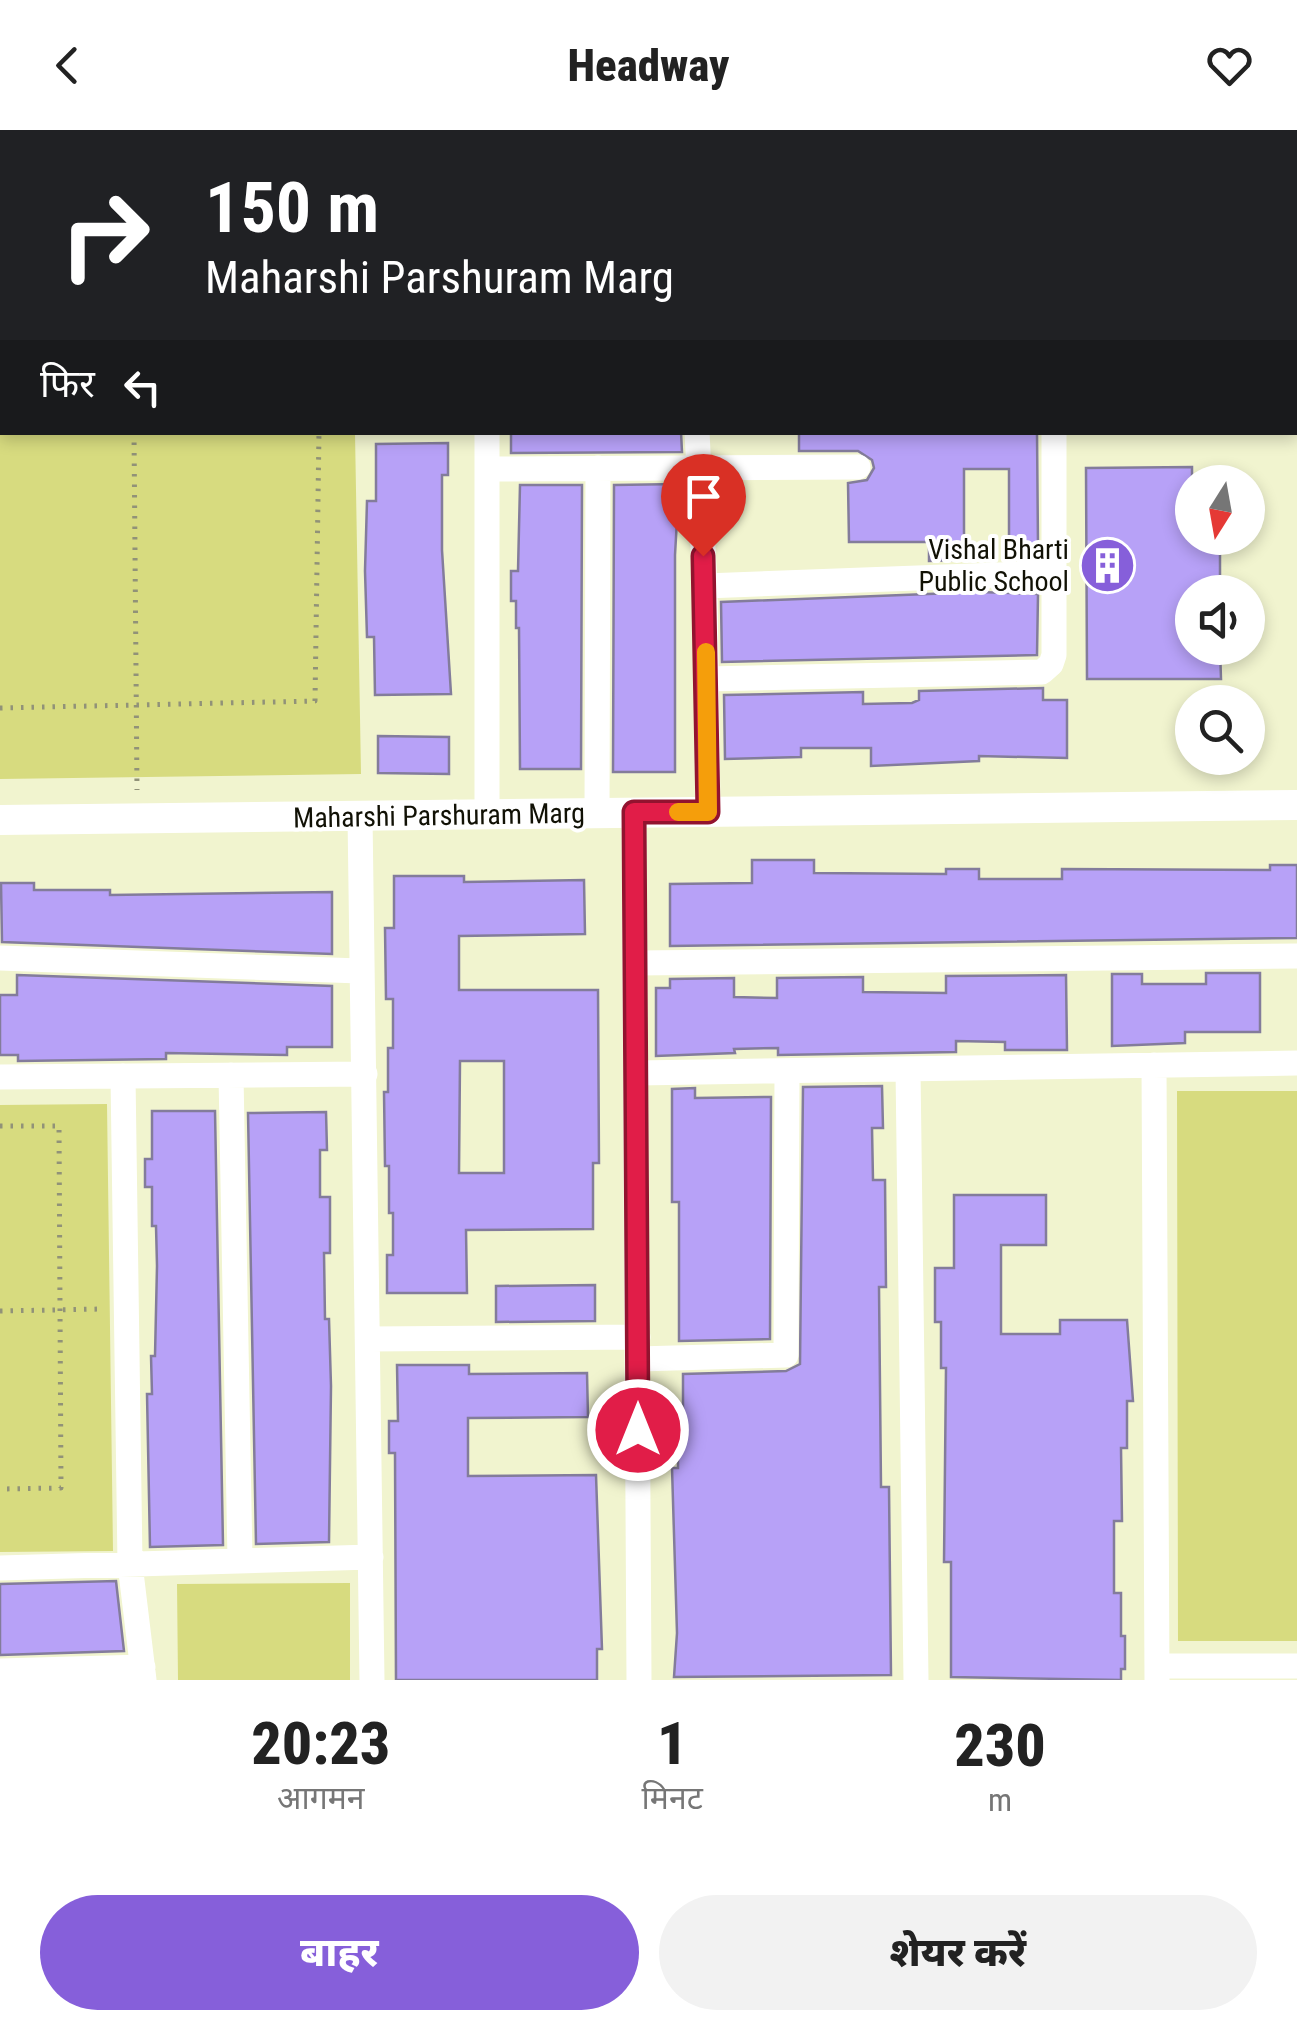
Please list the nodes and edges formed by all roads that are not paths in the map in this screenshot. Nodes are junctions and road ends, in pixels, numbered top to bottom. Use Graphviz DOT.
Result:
graph roads {
  1 [pos="487,435"];
  2 [pos="697,435"];
  3 [pos="1054,435"];
  4 [pos="698,466"];
  5 [pos="858,467"];
  6 [pos="598,468"];
  7 [pos="487,470"];
  8 [pos="1052,572"];
  9 [pos="704,586"];
  10 [pos="706,679"];
  11 [pos="1297,804"];
  12 [pos="634,812"];
  13 [pos="708,812"];
  14 [pos="596,813"];
  15 [pos="486,814"];
  16 [pos="360,816"];
  17 [pos="0,820"];
  18 [pos="1297,956"];
  19 [pos="0,958"];
  20 [pos="636,963"];
  21 [pos="360,971"];
  22 [pos="1297,1063"];
  23 [pos="1154,1065"];
  24 [pos="908,1068"];
  25 [pos="787,1071"];
  26 [pos="637,1073"];
  27 [pos="365,1074"];
  28 [pos="231,1075"];
  29 [pos="0,1076"];
  30 [pos="123,1076"];
  31 [pos="368,1339"];
  32 [pos="638,1348"];
  33 [pos="371,1557"];
  34 [pos="240,1560"];
  35 [pos="130,1564"];
  36 [pos="0,1568"];
  37 [pos="1297,1666"];
  38 [pos="0,1671"];
  39 [pos="1157,1673"];
  40 [pos="144,1674"];
  41 [pos="372,1680"];
  42 [pos="639,1680"];
  43 [pos="916,1680"];
  1 -- 7 [label="street"];
  2 -- 4 [label="street"];
  3 -- 8 [label="street"];
  4 -- 5 [label="street"];
  4 -- 6 [label="street"];
  4 -- 9 [label="street"];
  6 -- 7 [label="street"];
  6 -- 14 [label="street"];
  7 -- 15 [label="street"];
  8 -- 9 [label="street"];
  8 -- 10 [label="street"];
  9 -- 10 [label="street"];
  10 -- 13 [label="street"];
  11 -- 13 [label="street, Maharshi Parshuram Marg"];
  12 -- 13 [label="street, Maharshi Parshuram Marg"];
  12 -- 14 [label="street, Maharshi Parshuram Marg"];
  12 -- 20 [label="street"];
  14 -- 15 [label="street, Maharshi Parshuram Marg"];
  15 -- 16 [label="street, Maharshi Parshuram Marg"];
  16 -- 17 [label="street, Maharshi Parshuram Marg"];
  16 -- 21 [label="street"];
  18 -- 20 [label="street"];
  19 -- 21 [label="street"];
  20 -- 26 [label="street"];
  21 -- 27 [label="street"];
  22 -- 23 [label="street"];
  23 -- 24 [label="street"];
  23 -- 39 [label="street"];
  24 -- 25 [label="street"];
  24 -- 43 [label="street"];
  25 -- 26 [label="street"];
  25 -- 32 [label="street"];
  26 -- 32 [label="street"];
  27 -- 28 [label="street"];
  27 -- 31 [label="street"];
  28 -- 30 [label="street"];
  28 -- 34 [label="street"];
  29 -- 30 [label="street"];
  30 -- 35 [label="street"];
  31 -- 32 [label="street"];
  31 -- 33 [label="street"];
  32 -- 42 [label="street"];
  33 -- 34 [label="street"];
  33 -- 41 [label="street"];
  34 -- 35 [label="street"];
  35 -- 36 [label="street"];
  35 -- 40 [label="street"];
  37 -- 39 [label="street"];
  38 -- 40 [label="street"];
}
